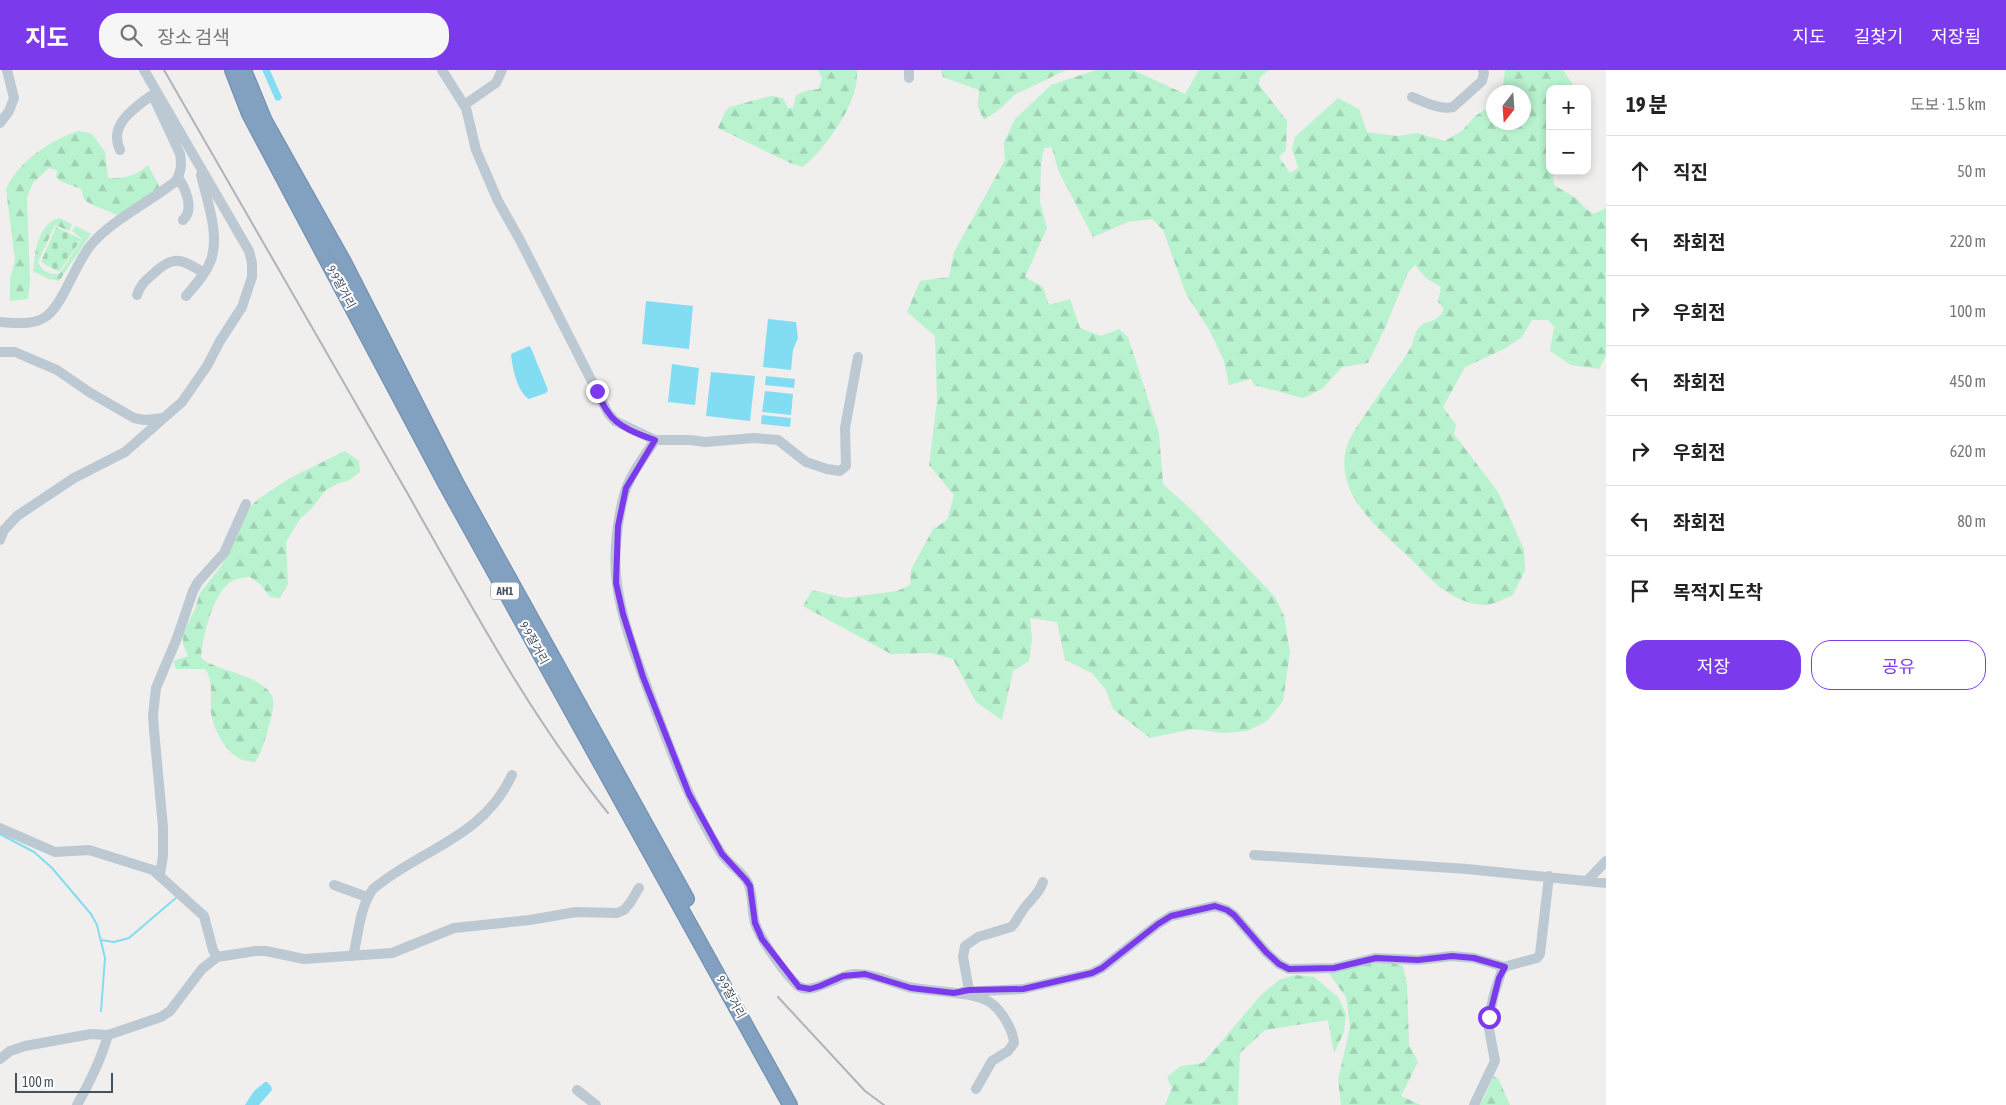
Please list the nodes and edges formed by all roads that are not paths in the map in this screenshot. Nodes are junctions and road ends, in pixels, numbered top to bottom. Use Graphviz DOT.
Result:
graph roads {
  1 [pos="7,70"];
  2 [pos="140,70"];
  3 [pos="144,70"];
  4 [pos="232,70"];
  5 [pos="244,70"];
  6 [pos="442,70"];
  7 [pos="502,70"];
  8 [pos="1483,70"];
  9 [pos="152,95"];
  10 [pos="1412,97"];
  11 [pos="464,105"];
  12 [pos="0,123"];
  13 [pos="120,150"];
  14 [pos="199,164"];
  15 [pos="178,177"];
  16 [pos="183,220"];
  17 [pos="204,273"];
  18 [pos="137,295"];
  19 [pos="186,296"];
  20 [pos="0,322"];
  21 [pos="0,352"];
  22 [pos="858,357"];
  23 [pos="164,418"];
  24 [pos="655,440"];
  25 [pos="246,504"];
  26 [pos="0,540"];
  27 [pos="512,775"];
  28 [pos="0,828"];
  29 [pos="1254,855"];
  30 [pos="1606,861"];
  31 [pos="160,874"];
  32 [pos="1549,876"];
  33 [pos="1588,880"];
  34 [pos="1043,882"];
  35 [pos="1606,882"];
  36 [pos="334,885"];
  37 [pos="639,888"];
  38 [pos="367,897"];
  39 [pos="217,956"];
  40 [pos="353,956"];
  41 [pos="1505,967"];
  42 [pos="969,990"];
  43 [pos="954,993"];
  44 [pos="108,1035"];
  45 [pos="0,1059"];
  46 [pos="976,1088"];
  47 [pos="577,1090"];
  48 [pos="77,1105"];
  49 [pos="596,1105"];
  50 [pos="790,1105"];
  51 [pos="801,1105"];
  52 [pos="1474,1105"];
  1 -- 12 [label="street"];
  2 -- 9 [label="street"];
  3 -- 14 [label="street"];
  4 -- 50 [label="highway, 9·9절거리 / AH1"];
  5 -- 51 [label="highway, 9·9절거리 / AH1"];
  6 -- 11 [label="street"];
  7 -- 11 [label="street"];
  8 -- 10 [label="street"];
  9 -- 13 [label="street"];
  9 -- 15 [label="street"];
  11 -- 24 [label="street"];
  14 -- 17 [label="street"];
  14 -- 23 [label="street"];
  15 -- 16 [label="street"];
  15 -- 20 [label="street"];
  17 -- 18 [label="street"];
  17 -- 19 [label="street"];
  21 -- 23 [label="street"];
  22 -- 24 [label="street"];
  23 -- 26 [label="street"];
  24 -- 43 [label="street"];
  25 -- 31 [label="street"];
  27 -- 38 [label="street"];
  28 -- 31 [label="street"];
  29 -- 32 [label="street"];
  30 -- 33 [label="street"];
  31 -- 39 [label="street"];
  32 -- 33 [label="street"];
  32 -- 41 [label="street"];
  33 -- 35 [label="street"];
  34 -- 42 [label="street"];
  36 -- 38 [label="street"];
  37 -- 40 [label="street"];
  38 -- 40 [label="street"];
  39 -- 40 [label="street"];
  39 -- 44 [label="street"];
  41 -- 42 [label="street"];
  41 -- 52 [label="street"];
  42 -- 43 [label="street"];
  43 -- 46 [label="street"];
  44 -- 45 [label="street"];
  44 -- 48 [label="street"];
  47 -- 49 [label="street"];
}
